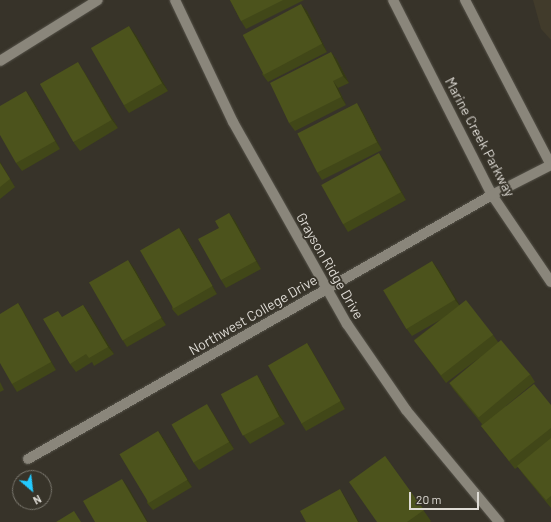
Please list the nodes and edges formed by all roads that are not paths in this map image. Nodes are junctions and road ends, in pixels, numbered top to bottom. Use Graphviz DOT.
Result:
graph roads {
  1 [pos="98,0"];
  2 [pos="175,0"];
  3 [pos="393,0"];
  4 [pos="465,0"];
  5 [pos="0,61"];
  6 [pos="551,165"];
  7 [pos="492,195"];
  8 [pos="551,282"];
  9 [pos="326,290"];
  10 [pos="28,460"];
  11 [pos="499,522"];
  1 -- 5 [label="street"];
  2 -- 9 [label="street, Grayson Ridge Drive"];
  3 -- 7 [label="street, Marine Creek Parkway"];
  4 -- 6 [label="street"];
  6 -- 7 [label="street, Northwest College Drive"];
  7 -- 8 [label="street, Marine Creek Parkway"];
  7 -- 9 [label="street, Northwest College Drive"];
  9 -- 10 [label="street, Northwest College Drive"];
  9 -- 11 [label="street, Grayson Ridge Drive"];
}
